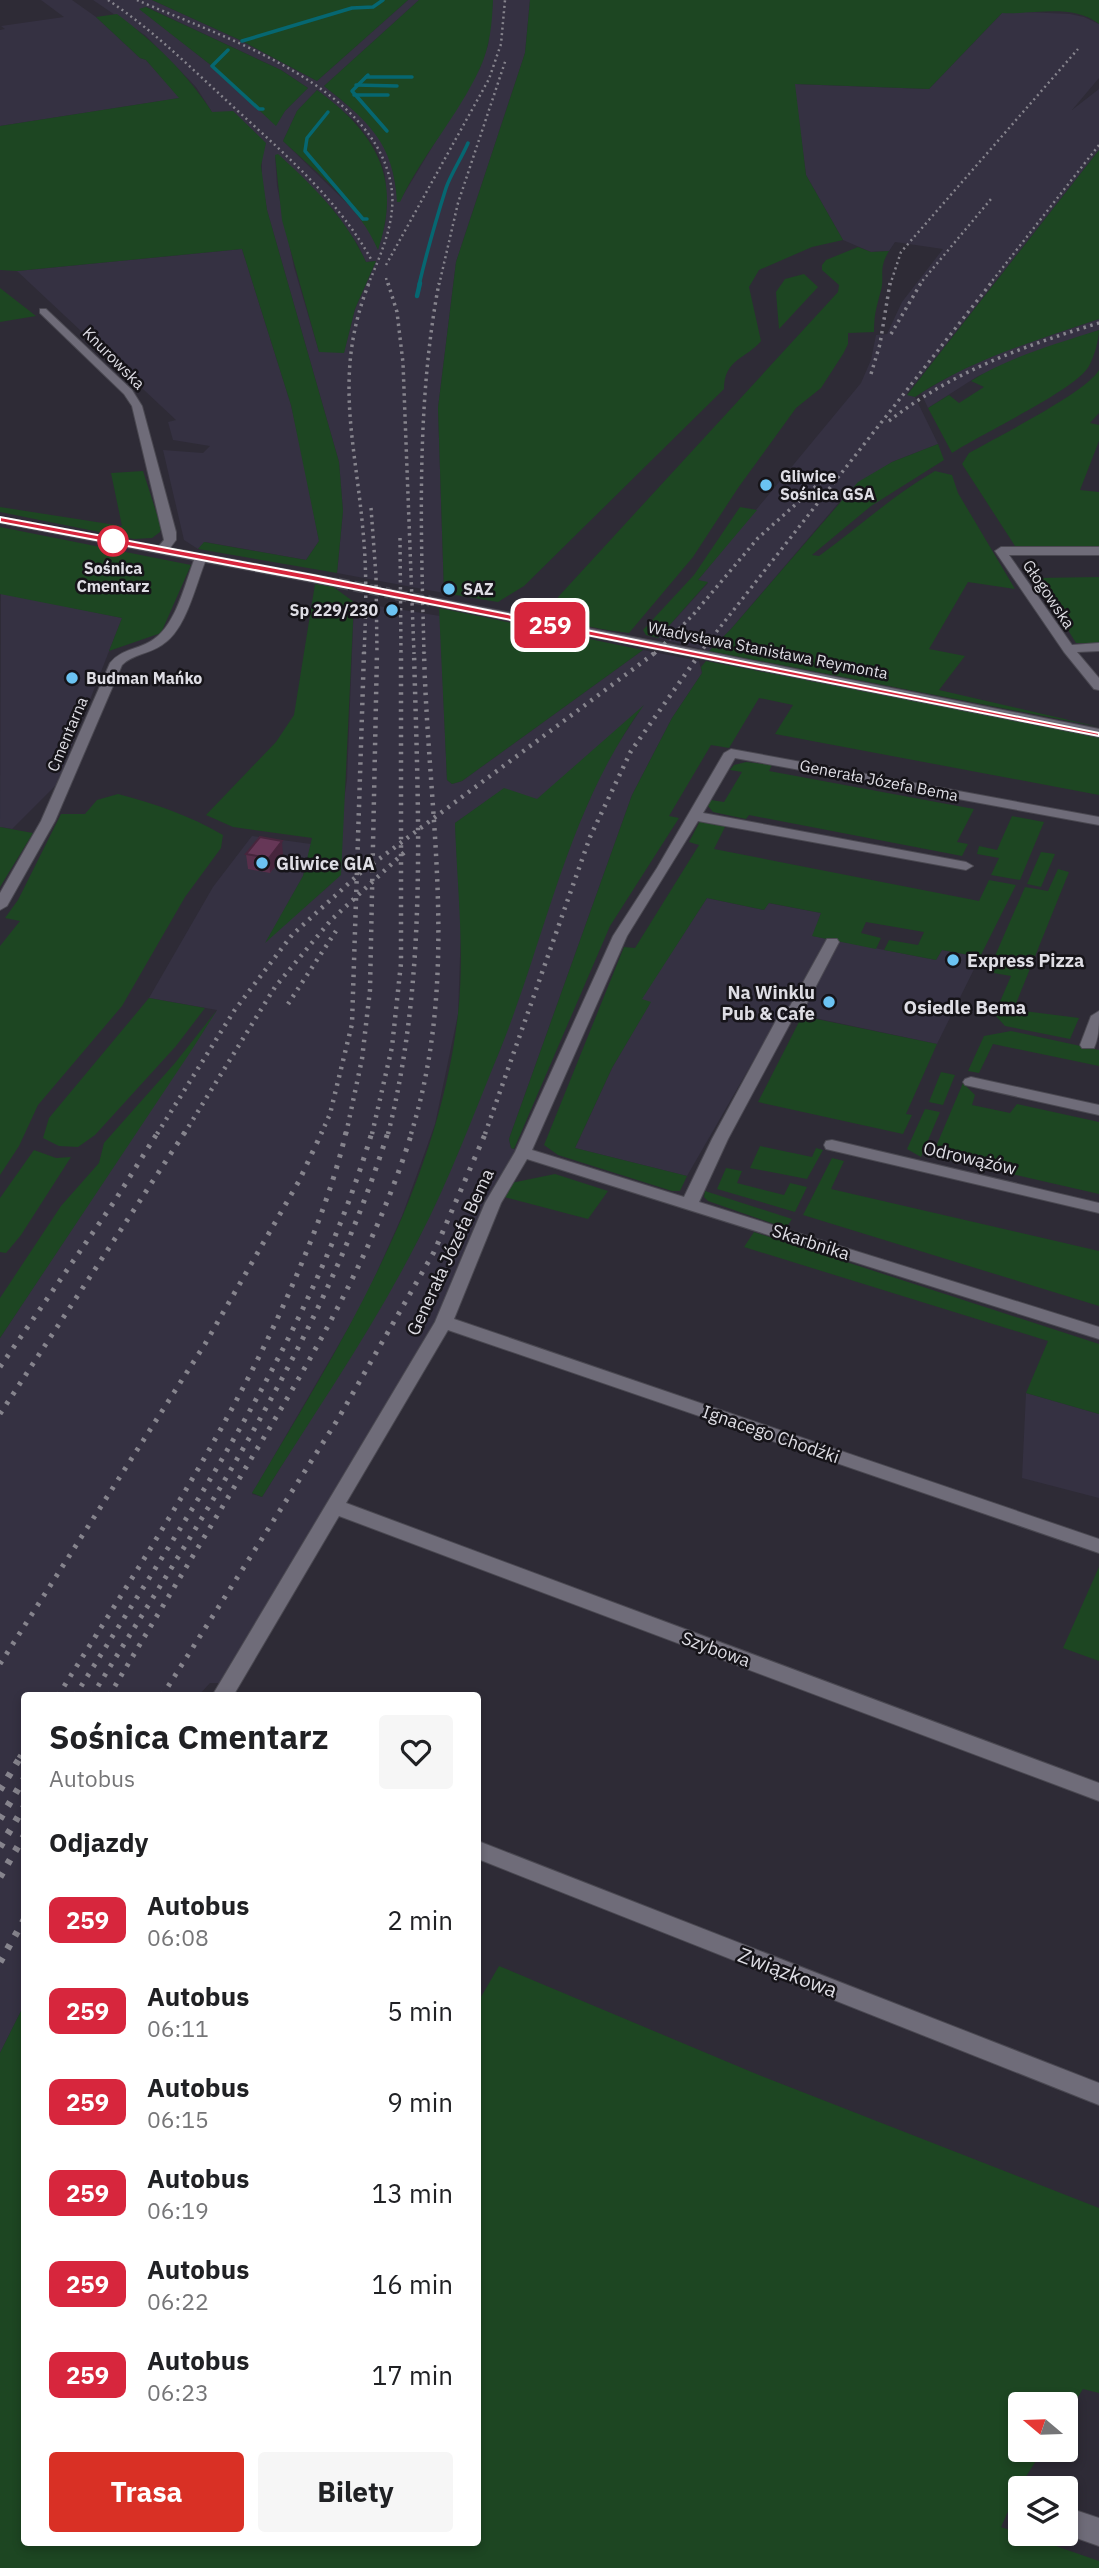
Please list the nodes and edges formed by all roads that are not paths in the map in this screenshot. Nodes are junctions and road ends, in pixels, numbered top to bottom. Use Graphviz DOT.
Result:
graph roads {
  1 [pos="43,311"];
  2 [pos="0,520"];
  3 [pos="162,550"];
  4 [pos="1099,551"];
  5 [pos="201,557"];
  6 [pos="338,583"];
  7 [pos="430,601"];
  8 [pos="1099,647"];
  9 [pos="1068,649"];
  10 [pos="1099,686"];
  11 [pos="1099,733"];
  12 [pos="694,816"];
  13 [pos="1099,821"];
  14 [pos="966,866"];
  15 [pos="0,906"];
  16 [pos="832,942"];
  17 [pos="1099,1016"];
  18 [pos="1088,1045"];
  19 [pos="971,1082"];
  20 [pos="1099,1110"];
  21 [pos="832,1145"];
  22 [pos="523,1152"];
  23 [pos="689,1204"];
  24 [pos="1099,1208"];
  25 [pos="444,1322"];
  26 [pos="1099,1334"];
  27 [pos="333,1506"];
  28 [pos="1099,1546"];
  29 [pos="224,1692"];
  30 [pos="1099,1792"];
  31 [pos="481,1851"];
  32 [pos="1099,2094"];
  33 [pos="1078,2525"];
  34 [pos="1099,2532"];
  1 -- 3 [label="street, Knurowska"];
  2 -- 3 [label="street"];
  3 -- 5 [label="street"];
  4 -- 9 [label="street, Głogowska"];
  5 -- 6 [label="street"];
  5 -- 15 [label="street, Cmentarna"];
  7 -- 11 [label="street, Władysława Stanisława Reymonta"];
  8 -- 9 [label="street"];
  9 -- 10 [label="street, Głogowska"];
  12 -- 13 [label="street, Generała Józefa Bema"];
  12 -- 14 [label="street"];
  12 -- 22 [label="street, Generała Józefa Bema"];
  16 -- 23 [label="street"];
  17 -- 18 [label="street"];
  19 -- 20 [label="street"];
  21 -- 24 [label="street, Odrowążów"];
  22 -- 23 [label="street, Skarbnika"];
  22 -- 25 [label="street, Generała Józefa Bema"];
  23 -- 26 [label="street, Skarbnika"];
  25 -- 27 [label="street, Generała Józefa Bema"];
  25 -- 28 [label="street, Ignacego Chodźki"];
  27 -- 29 [label="street, Generała Józefa Bema"];
  27 -- 30 [label="street, Szybowa"];
  31 -- 32 [label="street, Związkowa"];
  33 -- 34 [label="street"];
}
